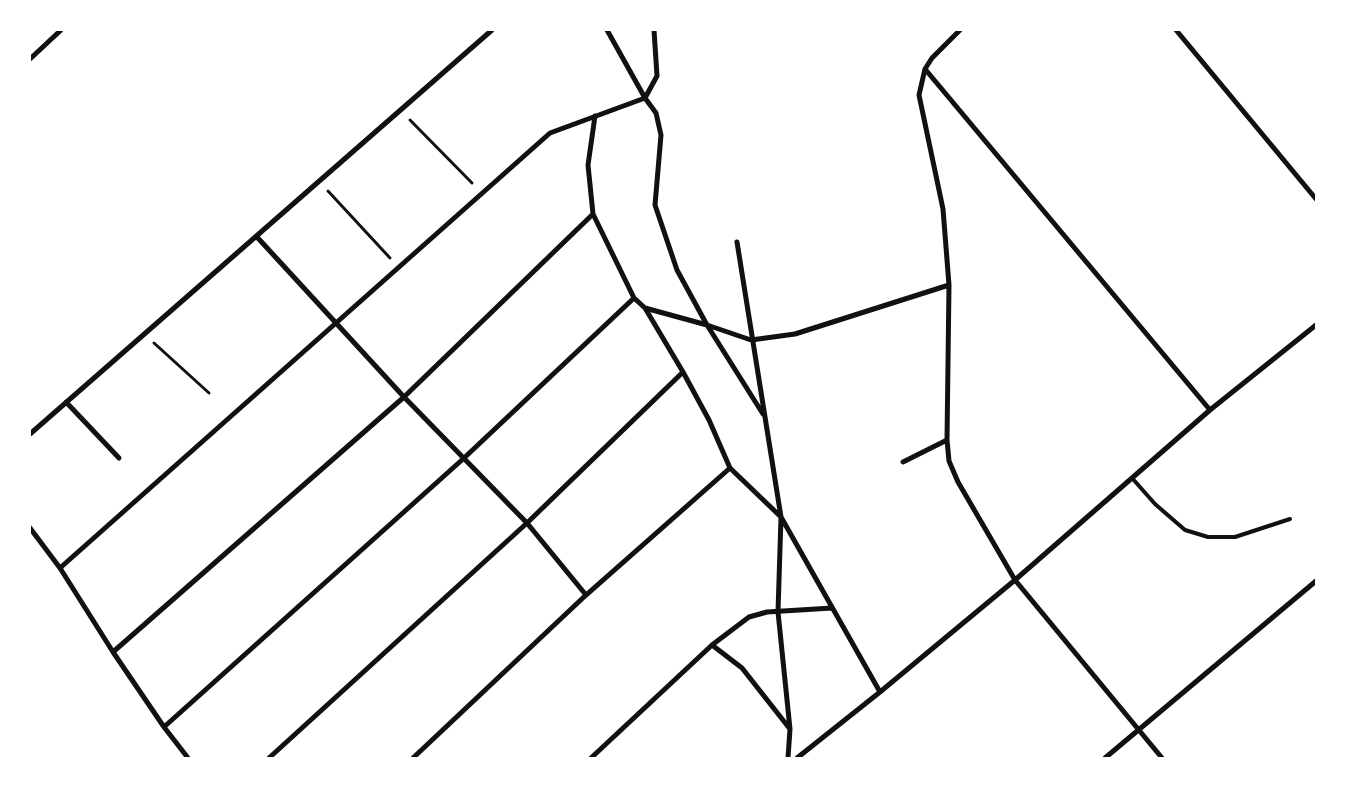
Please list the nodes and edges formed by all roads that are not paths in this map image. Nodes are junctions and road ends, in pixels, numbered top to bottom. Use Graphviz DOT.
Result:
graph roads {
  1 [pos="61,30"];
  2 [pos="492,30"];
  3 [pos="606,30"];
  4 [pos="960,30"];
  5 [pos="1176,30"];
  6 [pos="656,31"];
  7 [pos="30,59"];
  8 [pos="926,69"];
  9 [pos="645,98"];
  10 [pos="595,116"];
  11 [pos="1316,199"];
  12 [pos="593,214"];
  13 [pos="257,236"];
  14 [pos="737,242"];
  15 [pos="949,285"];
  16 [pos="634,298"];
  17 [pos="645,308"];
  18 [pos="337,323"];
  19 [pos="708,325"];
  20 [pos="1316,325"];
  21 [pos="751,340"];
  22 [pos="683,372"];
  23 [pos="404,397"];
  24 [pos="66,402"];
  25 [pos="1210,410"];
  26 [pos="765,417"];
  27 [pos="30,434"];
  28 [pos="947,440"];
  29 [pos="119,458"];
  30 [pos="463,458"];
  31 [pos="903,462"];
  32 [pos="730,468"];
  33 [pos="1132,478"];
  34 [pos="781,517"];
  35 [pos="1290,519"];
  36 [pos="527,522"];
  37 [pos="30,528"];
  38 [pos="60,568"];
  39 [pos="1015,580"];
  40 [pos="1316,581"];
  41 [pos="586,595"];
  42 [pos="832,608"];
  43 [pos="778,612"];
  44 [pos="712,645"];
  45 [pos="113,652"];
  46 [pos="880,692"];
  47 [pos="164,727"];
  48 [pos="790,729"];
  49 [pos="1140,730"];
  50 [pos="188,758"];
  51 [pos="269,758"];
  52 [pos="413,758"];
  53 [pos="591,758"];
  54 [pos="788,758"];
  55 [pos="797,758"];
  56 [pos="1105,758"];
  57 [pos="1162,758"];
  1 -- 7 [label="street"];
  2 -- 13 [label="street"];
  3 -- 9 [label="street"];
  4 -- 8 [label="street"];
  5 -- 11 [label="street"];
  6 -- 9 [label="street"];
  8 -- 15 [label="street"];
  8 -- 25 [label="street"];
  9 -- 10 [label="street"];
  9 -- 19 [label="street"];
  10 -- 12 [label="street"];
  10 -- 18 [label="street"];
  12 -- 16 [label="street"];
  12 -- 23 [label="street"];
  13 -- 18 [label="street"];
  13 -- 24 [label="street"];
  14 -- 21 [label="street"];
  15 -- 21 [label="street"];
  15 -- 28 [label="street"];
  16 -- 17 [label="street"];
  16 -- 30 [label="street"];
  17 -- 19 [label="street"];
  17 -- 22 [label="street"];
  18 -- 23 [label="street"];
  18 -- 38 [label="street"];
  19 -- 21 [label="street"];
  19 -- 26 [label="street"];
  20 -- 25 [label="street"];
  21 -- 26 [label="street"];
  22 -- 32 [label="street"];
  22 -- 36 [label="street"];
  23 -- 30 [label="street"];
  23 -- 45 [label="street"];
  24 -- 27 [label="street"];
  24 -- 29 [label="street"];
  25 -- 33 [label="street"];
  26 -- 34 [label="street"];
  28 -- 31 [label="street"];
  28 -- 39 [label="street"];
  30 -- 36 [label="street"];
  30 -- 47 [label="street"];
  32 -- 34 [label="street"];
  32 -- 41 [label="street"];
  33 -- 35 [label="lane"];
  33 -- 39 [label="street"];
  34 -- 42 [label="street"];
  34 -- 43 [label="street"];
  36 -- 41 [label="street"];
  36 -- 51 [label="street"];
  37 -- 38 [label="street"];
  38 -- 45 [label="street"];
  39 -- 46 [label="street"];
  39 -- 49 [label="street"];
  40 -- 49 [label="street"];
  41 -- 52 [label="street"];
  42 -- 43 [label="street"];
  42 -- 46 [label="street"];
  43 -- 44 [label="street"];
  43 -- 48 [label="street"];
  44 -- 48 [label="street"];
  44 -- 53 [label="street"];
  45 -- 47 [label="street"];
  46 -- 55 [label="street"];
  47 -- 50 [label="street"];
  48 -- 54 [label="street"];
  49 -- 56 [label="street"];
  49 -- 57 [label="street"];
}
